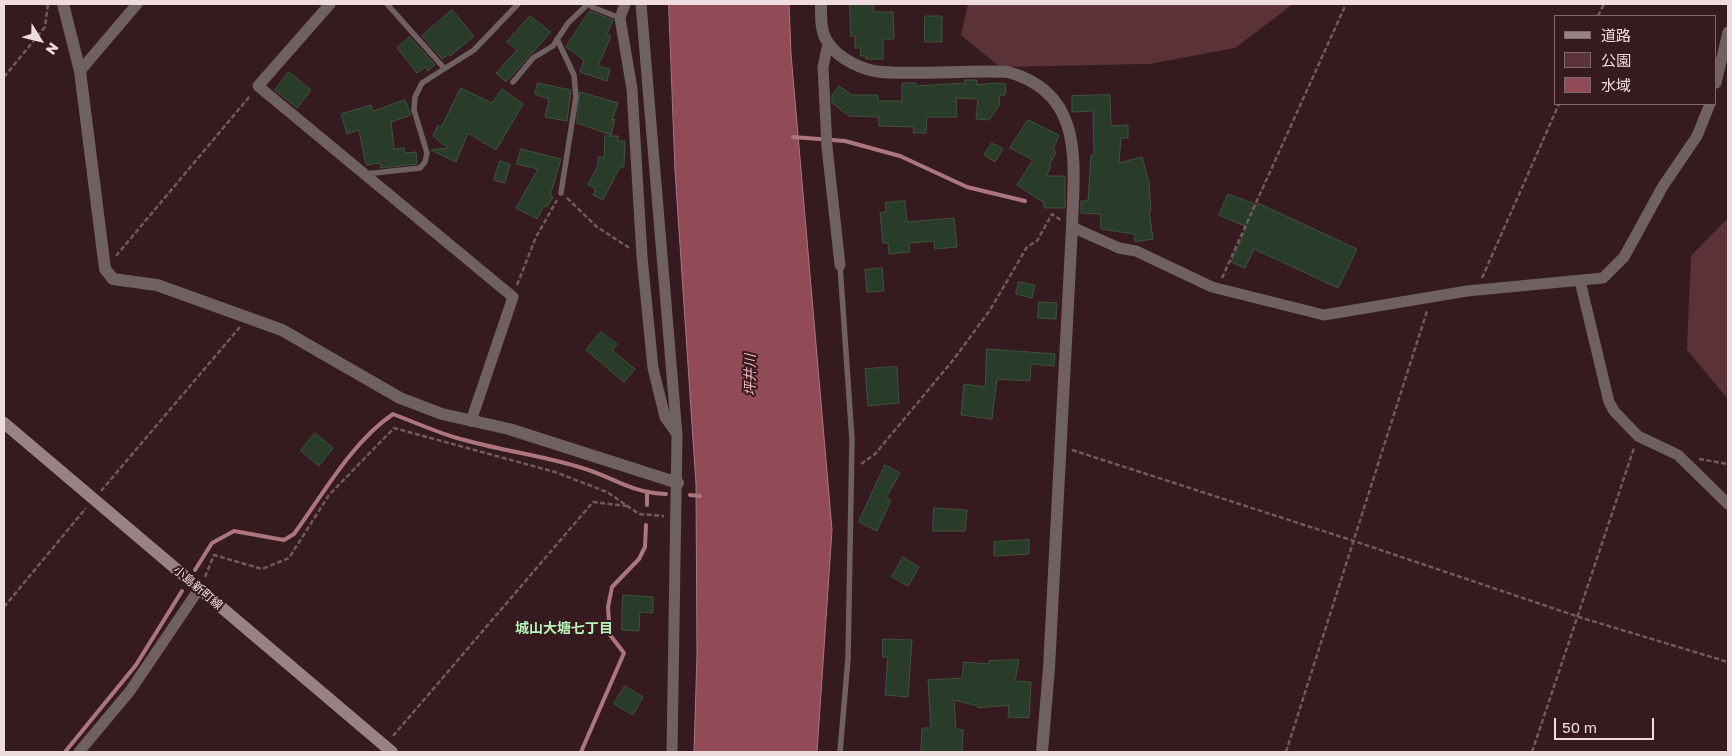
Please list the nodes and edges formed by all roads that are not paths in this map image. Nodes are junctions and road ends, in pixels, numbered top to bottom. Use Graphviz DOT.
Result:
graph roads {
  1 [pos="63,4"];
  2 [pos="137,4"];
  3 [pos="330,4"];
  4 [pos="387,4"];
  5 [pos="518,4"];
  6 [pos="589,4"];
  7 [pos="625,4"];
  8 [pos="641,4"];
  9 [pos="821,4"];
  10 [pos="620,18"];
  11 [pos="1728,32"];
  12 [pos="557,39"];
  13 [pos="828,44"];
  14 [pos="444,68"];
  15 [pos="80,71"];
  16 [pos="1717,79"];
  17 [pos="513,82"];
  18 [pos="1710,105"];
  19 [pos="365,174"];
  20 [pos="561,193"];
  21 [pos="1072,227"];
  22 [pos="840,265"];
  23 [pos="1580,281"];
  24 [pos="471,421"];
  25 [pos="4,423"];
  26 [pos="678,435"];
  27 [pos="678,483"];
  28 [pos="1728,504"];
  29 [pos="199,589"];
  30 [pos="388,749"];
  31 [pos="79,752"];
  32 [pos="672,752"];
  33 [pos="840,752"];
  34 [pos="1042,752"];
  1 -- 15 [label="street"];
  2 -- 15 [label="street"];
  3 -- 19 [label="street"];
  4 -- 14 [label="lane"];
  5 -- 14 [label="lane"];
  6 -- 10 [label="lane"];
  6 -- 12 [label="lane"];
  7 -- 10 [label="street"];
  8 -- 26 [label="street"];
  9 -- 13 [label="street"];
  10 -- 26 [label="street"];
  11 -- 16 [label="street"];
  12 -- 17 [label="lane"];
  12 -- 20 [label="lane"];
  13 -- 21 [label="street"];
  13 -- 22 [label="street"];
  14 -- 19 [label="lane"];
  15 -- 24 [label="street"];
  18 -- 23 [label="street"];
  19 -- 24 [label="street"];
  21 -- 23 [label="street"];
  21 -- 34 [label="street"];
  22 -- 33 [label="lane"];
  23 -- 28 [label="street"];
  24 -- 27 [label="street"];
  25 -- 29 [label="main road, 小島新町線"];
  26 -- 27 [label="street"];
  27 -- 32 [label="street"];
  29 -- 30 [label="main road, 小島新町線"];
  29 -- 31 [label="street"];
}
